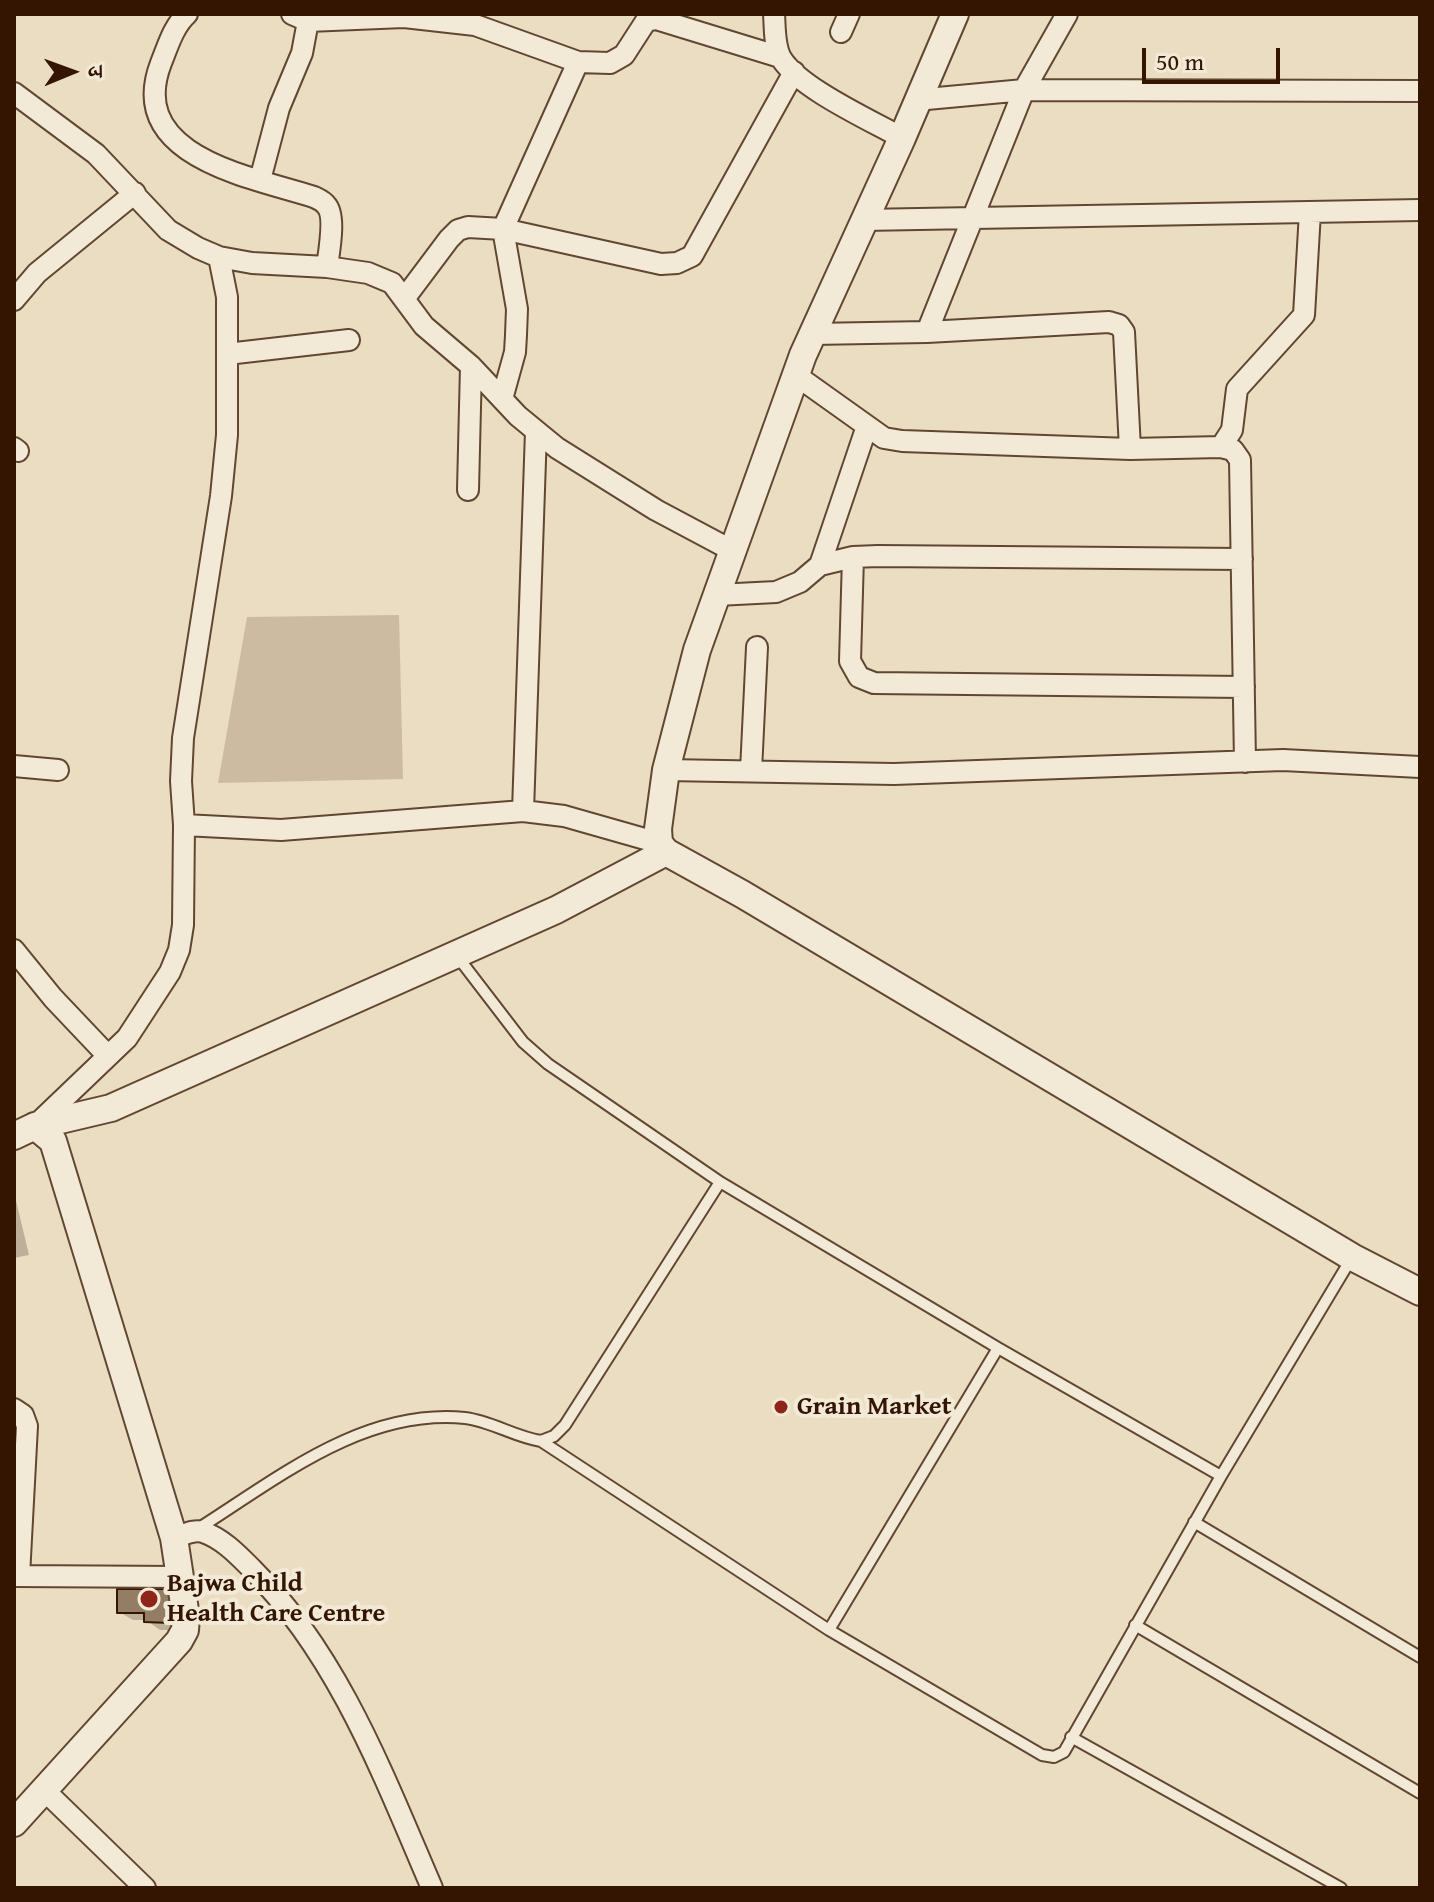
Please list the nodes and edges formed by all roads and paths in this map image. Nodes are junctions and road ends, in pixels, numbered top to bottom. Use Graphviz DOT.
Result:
graph roads {
  1 [pos="187,14"];
  2 [pos="774,14"];
  3 [pos="954,14"];
  4 [pos="974,14"];
  5 [pos="1067,14"];
  6 [pos="300,17"];
  7 [pos="638,18"];
  8 [pos="578,62"];
  9 [pos="787,65"];
  10 [pos="1024,90"];
  11 [pos="1420,91"];
  12 [pos="14,95"];
  13 [pos="916,100"];
  14 [pos="902,138"];
  15 [pos="260,180"];
  16 [pos="135,193"];
  17 [pos="1420,210"];
  18 [pos="1310,212"];
  19 [pos="974,218"];
  20 [pos="863,220"];
  21 [pos="503,229"];
  22 [pos="219,257"];
  23 [pos="327,267"];
  24 [pos="404,299"];
  25 [pos="14,300"];
  26 [pos="927,332"];
  27 [pos="812,334"];
  28 [pos="349,340"];
  29 [pos="227,354"];
  30 [pos="471,366"];
  31 [pos="797,376"];
  32 [pos="502,399"];
  33 [pos="867,426"];
  34 [pos="536,431"];
  35 [pos="1221,447"];
  36 [pos="1130,449"];
  37 [pos="468,490"];
  38 [pos="733,551"];
  39 [pos="853,557"];
  40 [pos="1242,559"];
  41 [pos="820,565"];
  42 [pos="717,595"];
  43 [pos="757,647"];
  44 [pos="1244,687"];
  45 [pos="1245,762"];
  46 [pos="14,766"];
  47 [pos="1420,767"];
  48 [pos="58,770"];
  49 [pos="666,770"];
  50 [pos="751,771"];
  51 [pos="523,811"];
  52 [pos="184,825"];
  53 [pos="663,848"];
  54 [pos="14,950"];
  55 [pos="456,955"];
  56 [pos="108,1056"];
  57 [pos="24,1131"];
  58 [pos="720,1182"];
  59 [pos="1352,1257"];
  60 [pos="1420,1292"];
  61 [pos="998,1348"];
  62 [pos="14,1409"];
  63 [pos="541,1441"];
  64 [pos="1221,1476"];
  65 [pos="1194,1522"];
  66 [pos="184,1534"];
  67 [pos="17,1576"];
  68 [pos="181,1577"];
  69 [pos="1135,1625"];
  70 [pos="829,1630"];
  71 [pos="1420,1657"];
  72 [pos="1071,1737"];
  73 [pos="43,1789"];
  74 [pos="1420,1793"];
  75 [pos="14,1823"];
  76 [pos="145,1888"];
  77 [pos="432,1888"];
  78 [pos="1341,1888"];
  1 -- 15 [label="street"];
  2 -- 9 [label="street"];
  3 -- 4 [label="street"];
  3 -- 13 [label="street"];
  5 -- 10 [label="street"];
  6 -- 8 [label="street"];
  6 -- 15 [label="street"];
  7 -- 8 [label="street"];
  7 -- 9 [label="street"];
  8 -- 21 [label="street"];
  9 -- 14 [label="street"];
  9 -- 21 [label="street"];
  10 -- 11 [label="street"];
  10 -- 13 [label="street"];
  10 -- 19 [label="street"];
  12 -- 16 [label="street"];
  13 -- 14 [label="street"];
  14 -- 20 [label="street"];
  15 -- 23 [label="street"];
  16 -- 22 [label="street"];
  16 -- 25 [label="street"];
  17 -- 18 [label="street"];
  18 -- 19 [label="street"];
  18 -- 35 [label="street"];
  19 -- 20 [label="street"];
  19 -- 26 [label="street"];
  20 -- 27 [label="street"];
  21 -- 24 [label="street"];
  21 -- 32 [label="street"];
  22 -- 23 [label="street"];
  22 -- 29 [label="street"];
  23 -- 24 [label="street"];
  24 -- 30 [label="street"];
  26 -- 27 [label="street"];
  26 -- 36 [label="street"];
  27 -- 31 [label="street"];
  28 -- 29 [label="street"];
  29 -- 52 [label="street"];
  30 -- 32 [label="street"];
  30 -- 37 [label="street"];
  31 -- 33 [label="street"];
  31 -- 38 [label="street"];
  32 -- 34 [label="street"];
  33 -- 36 [label="street"];
  33 -- 41 [label="street"];
  34 -- 38 [label="street"];
  34 -- 51 [label="street"];
  35 -- 36 [label="street"];
  35 -- 40 [label="street"];
  38 -- 42 [label="street"];
  39 -- 40 [label="street"];
  39 -- 41 [label="street"];
  39 -- 44 [label="street"];
  40 -- 44 [label="street"];
  41 -- 42 [label="street"];
  42 -- 49 [label="street"];
  43 -- 50 [label="street"];
  44 -- 45 [label="street"];
  45 -- 47 [label="street"];
  45 -- 50 [label="street"];
  46 -- 48 [label="street"];
  49 -- 50 [label="street"];
  49 -- 53 [label="street"];
  51 -- 52 [label="street"];
  51 -- 53 [label="street"];
  52 -- 56 [label="street"];
  53 -- 55 [label="street"];
  53 -- 59 [label="street"];
  54 -- 56 [label="street"];
  55 -- 57 [label="street"];
  55 -- 58 [label="lane"];
  56 -- 57 [label="street"];
  57 -- 66 [label="street"];
  58 -- 61 [label="lane"];
  58 -- 63 [label="lane"];
  59 -- 60 [label="street"];
  59 -- 64 [label="lane"];
  61 -- 64 [label="lane"];
  61 -- 70 [label="lane"];
  62 -- 67 [label="street"];
  63 -- 66 [label="lane"];
  63 -- 70 [label="lane"];
  64 -- 65 [label="lane"];
  65 -- 69 [label="lane"];
  65 -- 71 [label="lane"];
  66 -- 68 [label="street"];
  66 -- 77 [label="street"];
  67 -- 68 [label="street"];
  68 -- 73 [label="street"];
  69 -- 72 [label="lane"];
  69 -- 74 [label="lane"];
  70 -- 72 [label="lane"];
  72 -- 78 [label="lane"];
  73 -- 75 [label="street"];
  73 -- 76 [label="street"];
}
